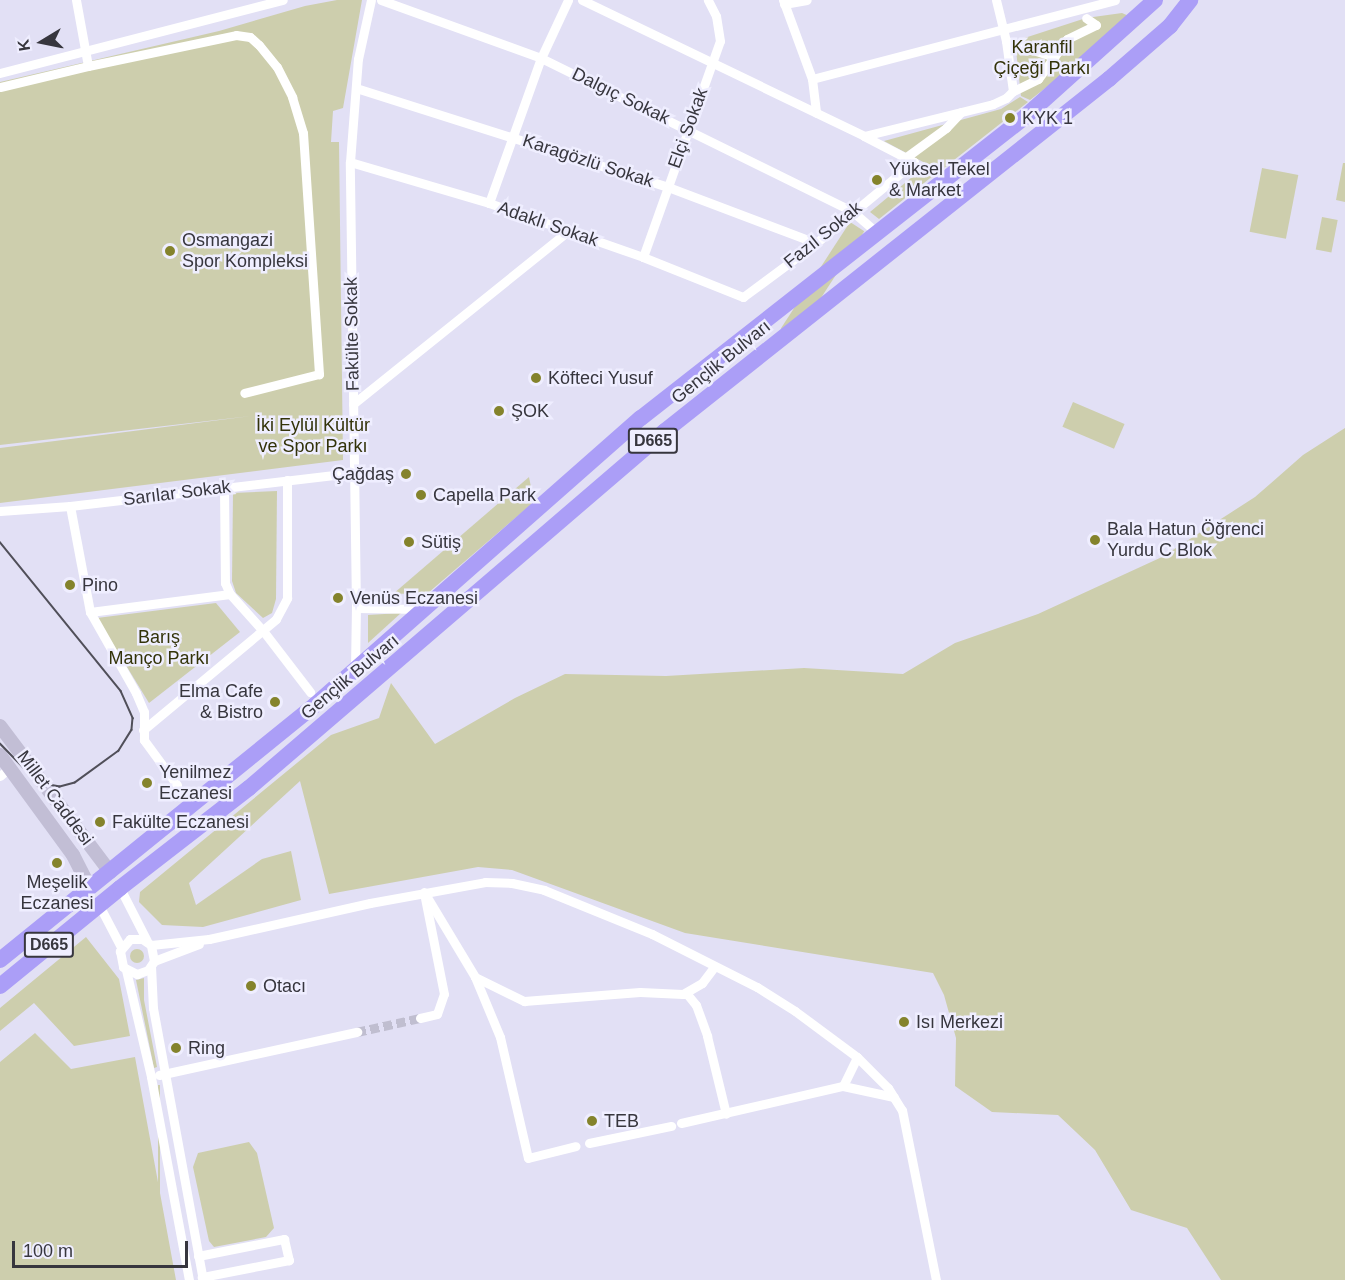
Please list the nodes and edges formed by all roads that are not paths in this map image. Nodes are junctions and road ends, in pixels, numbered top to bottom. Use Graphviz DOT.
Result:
graph roads {
  1 [pos="76,0"];
  2 [pos="283,0"];
  3 [pos="371,0"];
  4 [pos="381,0"];
  5 [pos="568,0"];
  6 [pos="582,0"];
  7 [pos="708,0"];
  8 [pos="807,0"];
  9 [pos="996,0"];
  10 [pos="1115,0"];
  11 [pos="1155,0"];
  12 [pos="1190,0"];
  13 [pos="783,2"];
  14 [pos="1086,18"];
  15 [pos="1096,25"];
  16 [pos="1003,30"];
  17 [pos="1114,33"];
  18 [pos="1006,41"];
  19 [pos="85,52"];
  20 [pos="1054,57"];
  21 [pos="541,58"];
  22 [pos="712,64"];
  23 [pos="88,66"];
  24 [pos="0,73"];
  25 [pos="812,79"];
  26 [pos="0,87"];
  27 [pos="356,88"];
  28 [pos="1013,91"];
  29 [pos="961,112"];
  30 [pos="816,113"];
  31 [pos="688,129"];
  32 [pos="512,136"];
  33 [pos="864,136"];
  34 [pos="905,158"];
  35 [pos="350,162"];
  36 [pos="668,187"];
  37 [pos="489,203"];
  38 [pos="852,211"];
  39 [pos="568,231"];
  40 [pos="877,233"];
  41 [pos="816,243"];
  42 [pos="643,257"];
  43 [pos="743,297"];
  44 [pos="244,393"];
  45 [pos="353,404"];
  46 [pos="353,473"];
  47 [pos="288,480"];
  48 [pos="224,488"];
  49 [pos="70,506"];
  50 [pos="0,511"];
  51 [pos="230,594"];
  52 [pos="356,608"];
  53 [pos="424,609"];
  54 [pos="90,612"];
  55 [pos="264,632"];
  56 [pos="354,669"];
  57 [pos="310,692"];
  58 [pos="0,726"];
  59 [pos="143,730"];
  60 [pos="0,755"];
  61 [pos="5,772"];
  62 [pos="177,785"];
  63 [pos="110,872"];
  64 [pos="90,888"];
  65 [pos="120,888"];
  66 [pos="424,892"];
  67 [pos="99,905"];
  68 [pos="209,939"];
  69 [pos="149,943"];
  70 [pos="121,947"];
  71 [pos="0,960"];
  72 [pos="153,964"];
  73 [pos="715,966"];
  74 [pos="126,970"];
  75 [pos="475,977"];
  76 [pos="0,986"];
  77 [pos="687,994"];
  78 [pos="420,1018"];
  79 [pos="357,1032"];
  80 [pos="857,1057"];
  81 [pos="165,1074"];
  82 [pos="151,1077"];
  83 [pos="843,1086"];
  84 [pos="894,1097"];
  85 [pos="726,1114"];
  86 [pos="681,1123"];
  87 [pos="671,1126"];
  88 [pos="589,1143"];
  89 [pos="576,1146"];
  90 [pos="198,1256"];
  91 [pos="188,1275"];
  92 [pos="202,1275"];
  93 [pos="936,1280"];
  1 -- 19 [label="street"];
  2 -- 19 [label="street"];
  3 -- 27 [label="street, Fakülte Sokak"];
  4 -- 21 [label="street, Dalgıç Sokak"];
  5 -- 21 [label="street"];
  6 -- 22 [label="street"];
  7 -- 22 [label="street, Elçi Sokak"];
  8 -- 13 [label="street"];
  9 -- 16 [label="street"];
  10 -- 16 [label="street"];
  11 -- 40 [label="highway, Gençlik Bulvarı / D665"];
  12 -- 65 [label="highway, Gençlik Bulvarı / D665"];
  13 -- 25 [label="street"];
  14 -- 15 [label="street"];
  15 -- 17 [label="street"];
  15 -- 20 [label="street"];
  16 -- 18 [label="street"];
  16 -- 25 [label="street"];
  18 -- 20 [label="street"];
  18 -- 28 [label="street"];
  19 -- 23 [label="street"];
  19 -- 24 [label="street"];
  20 -- 28 [label="street"];
  21 -- 31 [label="street, Dalgıç Sokak"];
  21 -- 32 [label="street"];
  22 -- 30 [label="street"];
  22 -- 31 [label="street, Elçi Sokak"];
  23 -- 26 [label="street"];
  23 -- 44 [label="street"];
  25 -- 30 [label="street"];
  27 -- 32 [label="street, Karagözlü Sokak"];
  27 -- 35 [label="street, Fakülte Sokak"];
  28 -- 29 [label="street"];
  29 -- 33 [label="street"];
  29 -- 34 [label="street"];
  30 -- 33 [label="street"];
  31 -- 36 [label="street, Elçi Sokak"];
  31 -- 38 [label="street, Dalgıç Sokak"];
  32 -- 36 [label="street, Karagözlü Sokak"];
  32 -- 37 [label="street"];
  33 -- 34 [label="street"];
  34 -- 38 [label="street, Fazıl Sokak"];
  35 -- 37 [label="street, Adaklı Sokak"];
  35 -- 45 [label="street, Fakülte Sokak"];
  36 -- 41 [label="street, Karagözlü Sokak"];
  36 -- 42 [label="street, Elçi Sokak"];
  37 -- 39 [label="street, Adaklı Sokak"];
  38 -- 40 [label="street, Dalgıç Sokak"];
  38 -- 41 [label="street, Fazıl Sokak"];
  39 -- 42 [label="street, Adaklı Sokak"];
  39 -- 45 [label="street"];
  40 -- 53 [label="highway, Gençlik Bulvarı / D665"];
  41 -- 43 [label="street, Fazıl Sokak"];
  42 -- 43 [label="street, Adaklı Sokak"];
  45 -- 46 [label="street, Fakülte Sokak"];
  46 -- 47 [label="street, Sarılar Sokak"];
  46 -- 52 [label="street, Fakülte Sokak"];
  47 -- 48 [label="street, Sarılar Sokak"];
  47 -- 55 [label="street"];
  48 -- 49 [label="street, Sarılar Sokak"];
  48 -- 51 [label="street"];
  49 -- 50 [label="street, Sarılar Sokak"];
  49 -- 54 [label="street"];
  51 -- 54 [label="street"];
  51 -- 55 [label="street"];
  52 -- 53 [label="street"];
  52 -- 56 [label="street, Fakülte Sokak"];
  53 -- 56 [label="highway, Gençlik Bulvarı / D665"];
  54 -- 59 [label="street"];
  55 -- 57 [label="street"];
  55 -- 59 [label="street"];
  56 -- 63 [label="highway, Gençlik Bulvarı / D665"];
  58 -- 63 [label="main road, Millet Caddesi"];
  59 -- 62 [label="street"];
  60 -- 61 [label="main road, Millet Caddesi"];
  61 -- 64 [label="main road, Millet Caddesi"];
  63 -- 64 [label="highway, Gençlik Bulvarı"];
  63 -- 65 [label="highway"];
  64 -- 67 [label="highway"];
  64 -- 71 [label="highway, Gençlik Bulvarı / D665"];
  65 -- 67 [label="highway, Gençlik Bulvarı / D665"];
  65 -- 69 [label="street"];
  66 -- 68 [label="street"];
  66 -- 73 [label="street"];
  66 -- 75 [label="street"];
  66 -- 78 [label="street"];
  67 -- 70 [label="street"];
  67 -- 76 [label="highway, Gençlik Bulvarı / D665"];
  68 -- 69 [label="street"];
  68 -- 72 [label="street"];
  69 -- 70 [label="street"];
  69 -- 72 [label="street"];
  70 -- 74 [label="street"];
  72 -- 74 [label="street"];
  72 -- 81 [label="street"];
  73 -- 77 [label="street"];
  73 -- 80 [label="street"];
  74 -- 82 [label="street"];
  75 -- 77 [label="street"];
  75 -- 89 [label="street"];
  77 -- 85 [label="street"];
  79 -- 81 [label="street"];
  80 -- 83 [label="street"];
  80 -- 84 [label="street"];
  81 -- 82 [label="street"];
  81 -- 90 [label="street"];
  82 -- 91 [label="street"];
  83 -- 84 [label="street"];
  83 -- 85 [label="street"];
  84 -- 93 [label="street"];
  85 -- 86 [label="street"];
  87 -- 88 [label="street"];
  90 -- 92 [label="street"];
  90 -- 92 [label="street"];
  91 -- 92 [label="street"];
}
